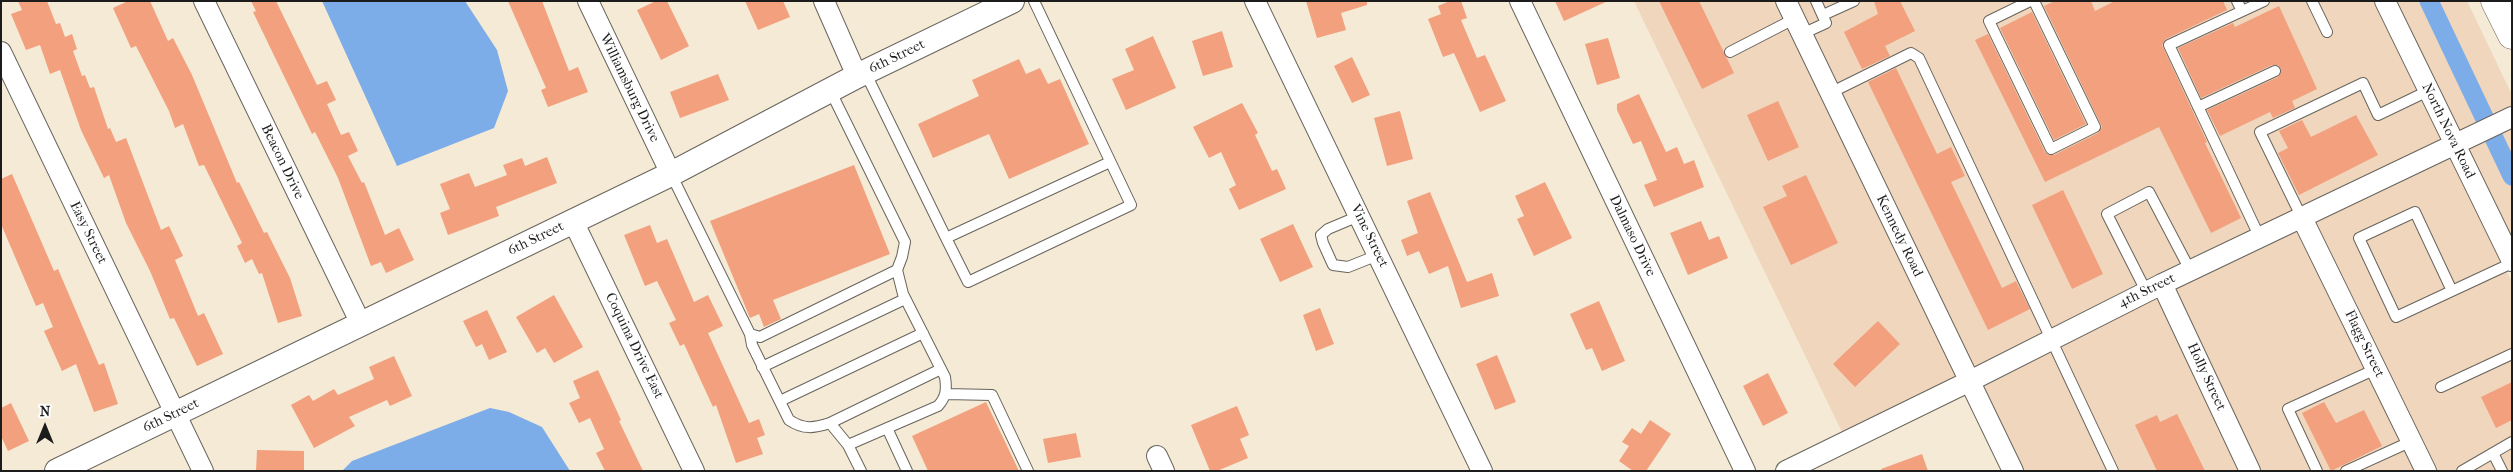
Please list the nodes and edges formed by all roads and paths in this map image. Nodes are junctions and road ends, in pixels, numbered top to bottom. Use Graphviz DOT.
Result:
graph roads {
  1 [pos="204,1"];
  2 [pos="588,1"];
  3 [pos="824,1"];
  4 [pos="1012,1"];
  5 [pos="1034,1"];
  6 [pos="1255,1"];
  7 [pos="1520,1"];
  8 [pos="1816,1"];
  9 [pos="1854,1"];
  10 [pos="2032,1"];
  11 [pos="2237,1"];
  12 [pos="2264,1"];
  13 [pos="2312,1"];
  14 [pos="2386,1"];
  15 [pos="2496,1"];
  16 [pos="2242,11"];
  17 [pos="1823,16"];
  18 [pos="1794,18"];
  19 [pos="2327,32"];
  20 [pos="2512,35"];
  21 [pos="1,52"];
  22 [pos="1730,52"];
  23 [pos="2275,71"];
  24 [pos="861,74"];
  25 [pos="830,90"];
  26 [pos="2428,91"];
  27 [pos="1830,93"];
  28 [pos="2198,107"];
  29 [pos="2512,117"];
  30 [pos="2455,145"];
  31 [pos="1110,162"];
  32 [pos="671,174"];
  33 [pos="1359,216"];
  34 [pos="2302,218"];
  35 [pos="573,221"];
  36 [pos="946,238"];
  37 [pos="2260,238"];
  38 [pos="1378,255"];
  39 [pos="2512,262"];
  40 [pos="896,270"];
  41 [pos="2190,270"];
  42 [pos="2154,288"];
  43 [pos="2452,291"];
  44 [pos="905,298"];
  45 [pos="361,324"];
  46 [pos="923,333"];
  47 [pos="750,334"];
  48 [pos="2052,339"];
  49 [pos="2512,354"];
  50 [pos="762,366"];
  51 [pos="941,369"];
  52 [pos="2376,369"];
  53 [pos="1970,382"];
  54 [pos="2441,387"];
  55 [pos="946,394"];
  56 [pos="780,401"];
  57 [pos="175,414"];
  58 [pos="830,423"];
  59 [pos="887,428"];
  60 [pos="2412,441"];
  61 [pos="2512,442"];
  62 [pos="848,445"];
  63 [pos="2492,453"];
  64 [pos="57,471"];
  65 [pos="203,471"];
  66 [pos="694,471"];
  67 [pos="860,471"];
  68 [pos="907,471"];
  69 [pos="1028,471"];
  70 [pos="1482,471"];
  71 [pos="1745,471"];
  72 [pos="1786,471"];
  73 [pos="2013,471"];
  74 [pos="2113,471"];
  75 [pos="2250,471"];
  76 [pos="2317,471"];
  77 [pos="2346,471"];
  78 [pos="2426,471"];
  79 [pos="2462,471"];
  80 [pos="2502,471"];
  1 -- 45 [label="street, Beacon Drive"];
  2 -- 32 [label="street, Williamsburg Drive"];
  3 -- 24 [label="street"];
  4 -- 24 [label="street, 6th Street"];
  5 -- 31 [label="lane"];
  6 -- 33 [label="street, Vine Street"];
  7 -- 71 [label="street, Dalmaso Drive"];
  8 -- 17 [label="lane"];
  9 -- 17 [label="lane"];
  10 -- 10 [label="lane"];
  11 -- 16 [label="lane"];
  12 -- 16 [label="lane"];
  13 -- 19 [label="lane"];
  14 -- 26 [label="street, North Nova Road"];
  15 -- 20 [label="main road"];
  16 -- 28 [label="lane"];
  17 -- 18 [label="lane"];
  18 -- 22 [label="lane"];
  18 -- 27 [label="street, Kennedy Road"];
  21 -- 57 [label="street, Easy Street"];
  23 -- 28 [label="lane"];
  24 -- 25 [label="street, 6th Street"];
  24 -- 36 [label="lane"];
  25 -- 32 [label="street, 6th Street"];
  25 -- 40 [label="lane"];
  26 -- 30 [label="street, North Nova Road"];
  26 -- 34 [label="lane"];
  27 -- 48 [label="lane"];
  27 -- 53 [label="street, Kennedy Road"];
  28 -- 37 [label="lane"];
  29 -- 30 [label="street, 4th Street"];
  30 -- 34 [label="street, 4th Street"];
  30 -- 39 [label="street, North Nova Road"];
  31 -- 36 [label="lane"];
  31 -- 36 [label="lane"];
  32 -- 35 [label="street, 6th Street"];
  32 -- 47 [label="lane"];
  33 -- 38 [label="street, Vine Street"];
  33 -- 38 [label="lane"];
  34 -- 37 [label="street, 4th Street"];
  34 -- 52 [label="street, Flagg Street"];
  35 -- 45 [label="street, 6th Street"];
  35 -- 66 [label="street, Coquina Drive East"];
  37 -- 41 [label="street, 4th Street"];
  38 -- 70 [label="street, Vine Street"];
  39 -- 43 [label="lane"];
  40 -- 44 [label="lane"];
  40 -- 47 [label="lane"];
  41 -- 42 [label="street, 4th Street"];
  41 -- 42 [label="lane"];
  42 -- 48 [label="street, 4th Street"];
  42 -- 75 [label="street, Holly Street"];
  43 -- 43 [label="lane"];
  44 -- 46 [label="lane"];
  44 -- 50 [label="lane"];
  45 -- 57 [label="street, 6th Street"];
  46 -- 51 [label="lane"];
  46 -- 56 [label="lane"];
  47 -- 50 [label="lane"];
  48 -- 53 [label="street, 4th Street"];
  48 -- 74 [label="lane"];
  49 -- 54 [label="lane"];
  50 -- 56 [label="lane"];
  51 -- 55 [label="lane"];
  51 -- 58 [label="lane"];
  52 -- 60 [label="street, Flagg Street"];
  52 -- 76 [label="lane"];
  53 -- 72 [label="street, 4th Street"];
  53 -- 73 [label="street, Kennedy Road"];
  55 -- 59 [label="lane"];
  55 -- 69 [label="lane"];
  56 -- 58 [label="lane"];
  57 -- 64 [label="street, 6th Street"];
  57 -- 65 [label="street, Easy Street"];
  58 -- 62 [label="lane"];
  59 -- 62 [label="lane"];
  59 -- 68 [label="lane"];
  60 -- 77 [label="lane"];
  60 -- 78 [label="street, Flagg Street"];
  61 -- 63 [label="lane"];
  62 -- 67 [label="lane"];
  63 -- 79 [label="lane"];
  63 -- 80 [label="lane"];
}
